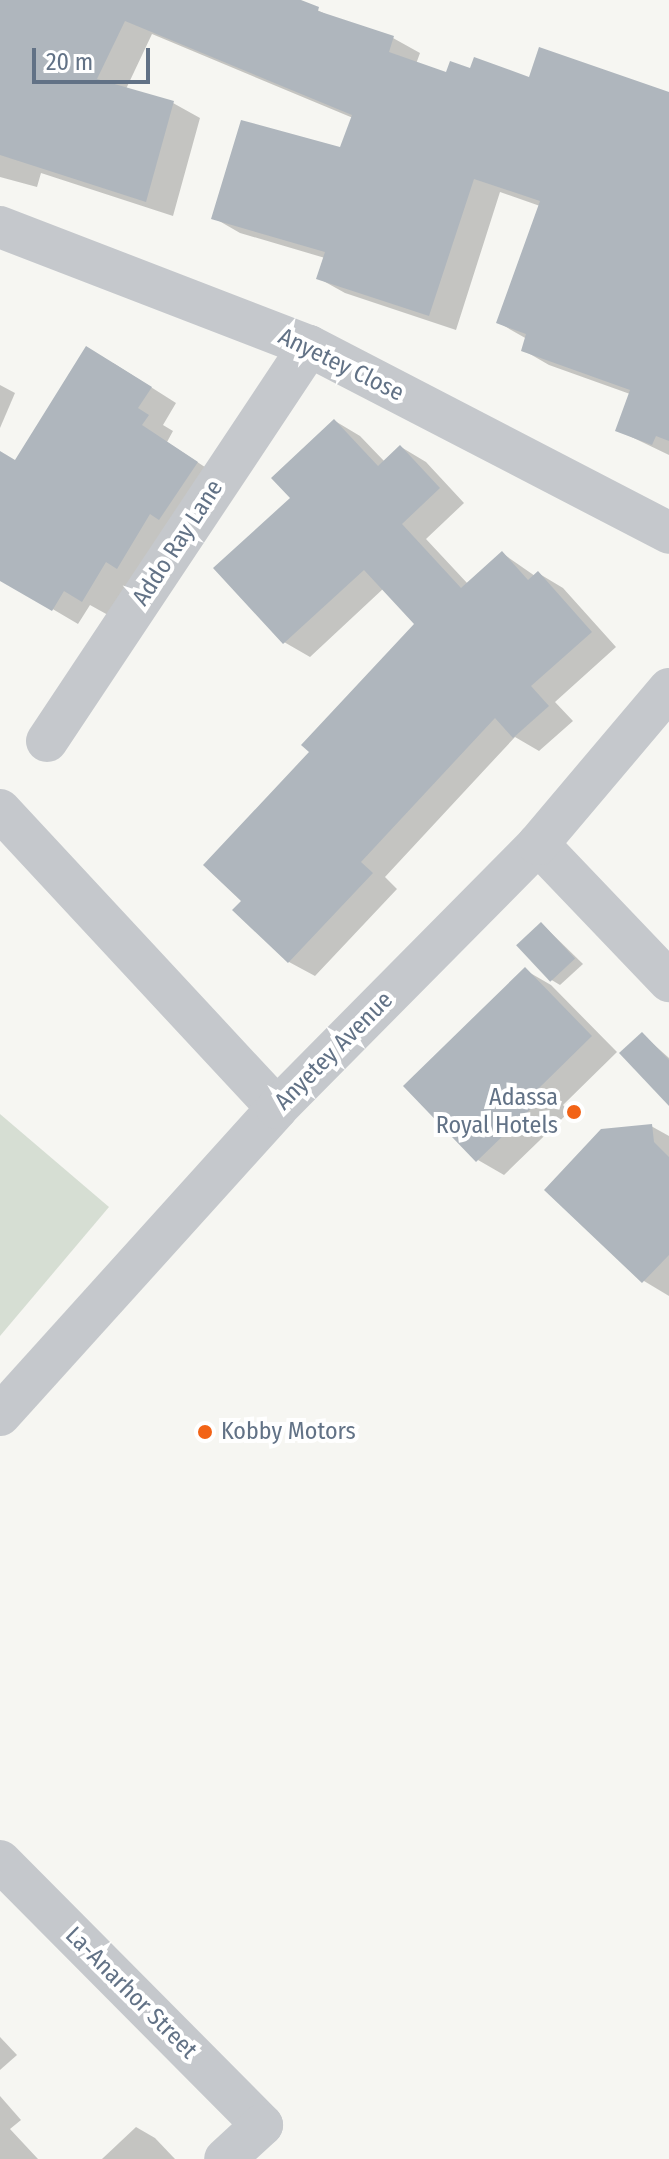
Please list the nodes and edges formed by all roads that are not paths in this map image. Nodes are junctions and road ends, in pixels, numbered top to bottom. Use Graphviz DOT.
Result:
graph roads {
  1 [pos="0,227"];
  2 [pos="309,346"];
  3 [pos="669,533"];
  4 [pos="669,689"];
  5 [pos="47,741"];
  6 [pos="0,810"];
  7 [pos="538,844"];
  8 [pos="669,981"];
  9 [pos="277,1108"];
  10 [pos="0,1415"];
  11 [pos="0,1861"];
  12 [pos="225,2159"];
  1 -- 2 [label="street, Anyetey Close"];
  2 -- 3 [label="street, Anyetey Close"];
  2 -- 5 [label="street, Addo Ray Lane"];
  4 -- 7 [label="street, Anyetey Avenue"];
  6 -- 9 [label="street"];
  7 -- 8 [label="street"];
  7 -- 9 [label="street, Anyetey Avenue"];
  9 -- 10 [label="street, Anyetey Avenue"];
  11 -- 12 [label="street, La-Anarhor Street"];
}
